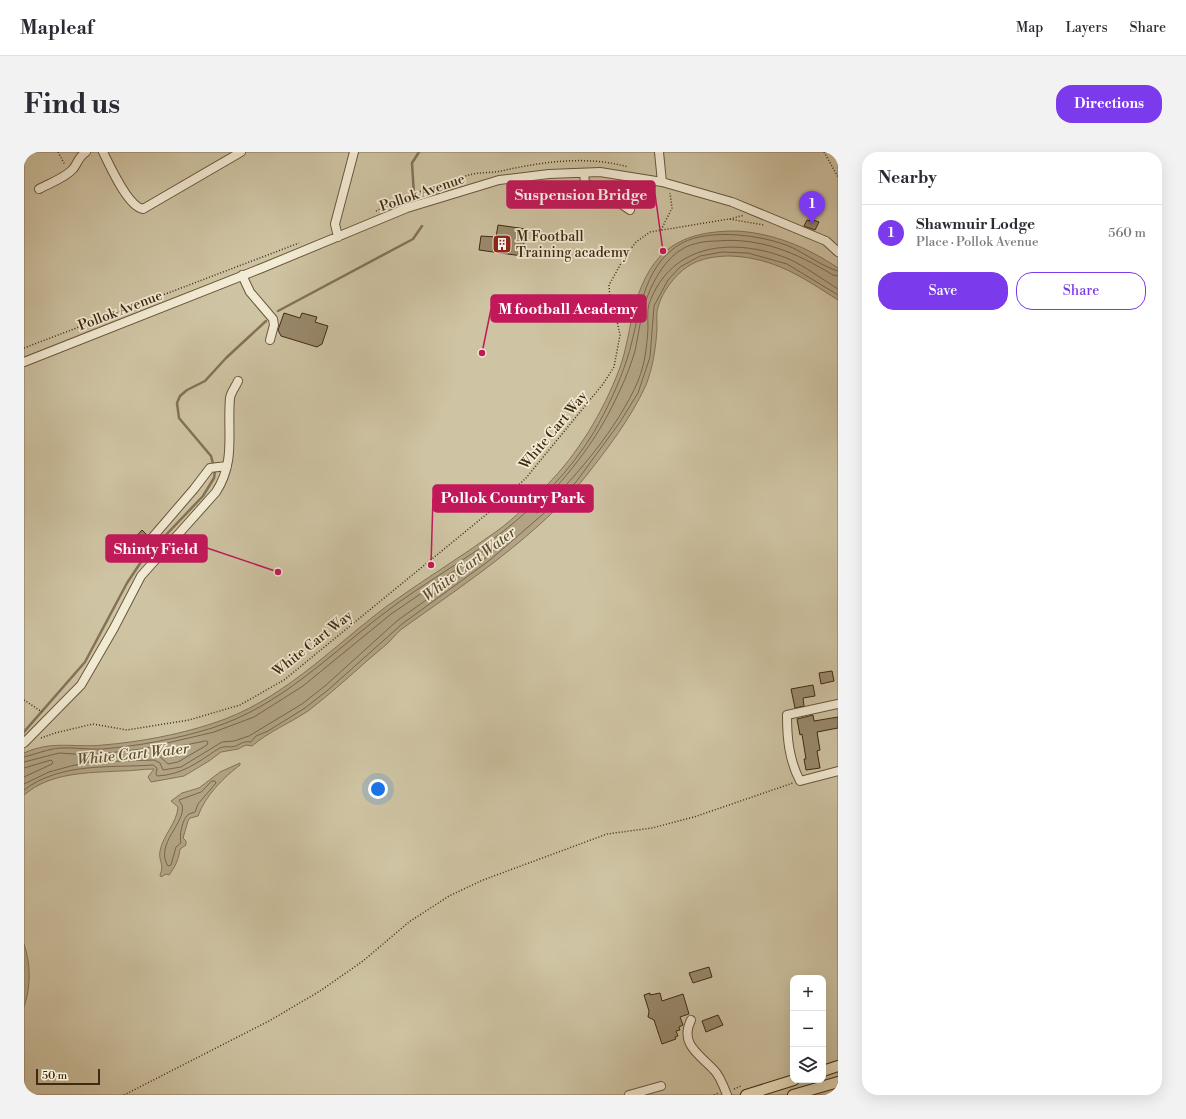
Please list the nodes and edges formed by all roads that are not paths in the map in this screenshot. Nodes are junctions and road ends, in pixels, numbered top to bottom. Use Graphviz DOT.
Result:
graph roads {
  1 [pos="86,152"];
  2 [pos="103,152"];
  3 [pos="241,152"];
  4 [pos="354,152"];
  5 [pos="659,152"];
  6 [pos="584,173"];
  7 [pos="662,182"];
  8 [pos="39,189"];
  9 [pos="630,210"];
  10 [pos="338,237"];
  11 [pos="838,252"];
  12 [pos="242,276"];
  13 [pos="270,340"];
  14 [pos="24,362"];
  15 [pos="238,381"];
  16 [pos="227,466"];
  17 [pos="151,539"];
  18 [pos="838,704"];
  19 [pos="24,743"];
  20 [pos="838,770"];
  21 [pos="691,1020"];
  22 [pos="838,1066"];
  23 [pos="826,1070"];
  24 [pos="790,1081"];
  25 [pos="838,1082"];
  26 [pos="661,1086"];
  27 [pos="629,1095"];
  28 [pos="727,1095"];
  29 [pos="746,1095"];
  30 [pos="793,1095"];
  1 -- 8 [label="street"];
  2 -- 3 [label="street"];
  4 -- 10 [label="street"];
  5 -- 7 [label="street"];
  6 -- 7 [label="street, Pollok Avenue"];
  6 -- 9 [label="street"];
  6 -- 10 [label="street, Pollok Avenue"];
  7 -- 11 [label="street, Pollok Avenue"];
  10 -- 12 [label="street, Pollok Avenue"];
  12 -- 13 [label="street"];
  12 -- 14 [label="street, Pollok Avenue"];
  15 -- 16 [label="street"];
  16 -- 17 [label="street"];
  16 -- 19 [label="street"];
  18 -- 20 [label="street"];
  21 -- 28 [label="street"];
  22 -- 23 [label="main road"];
  24 -- 29 [label="main road"];
  25 -- 30 [label="main road"];
  26 -- 27 [label="street"];
}
